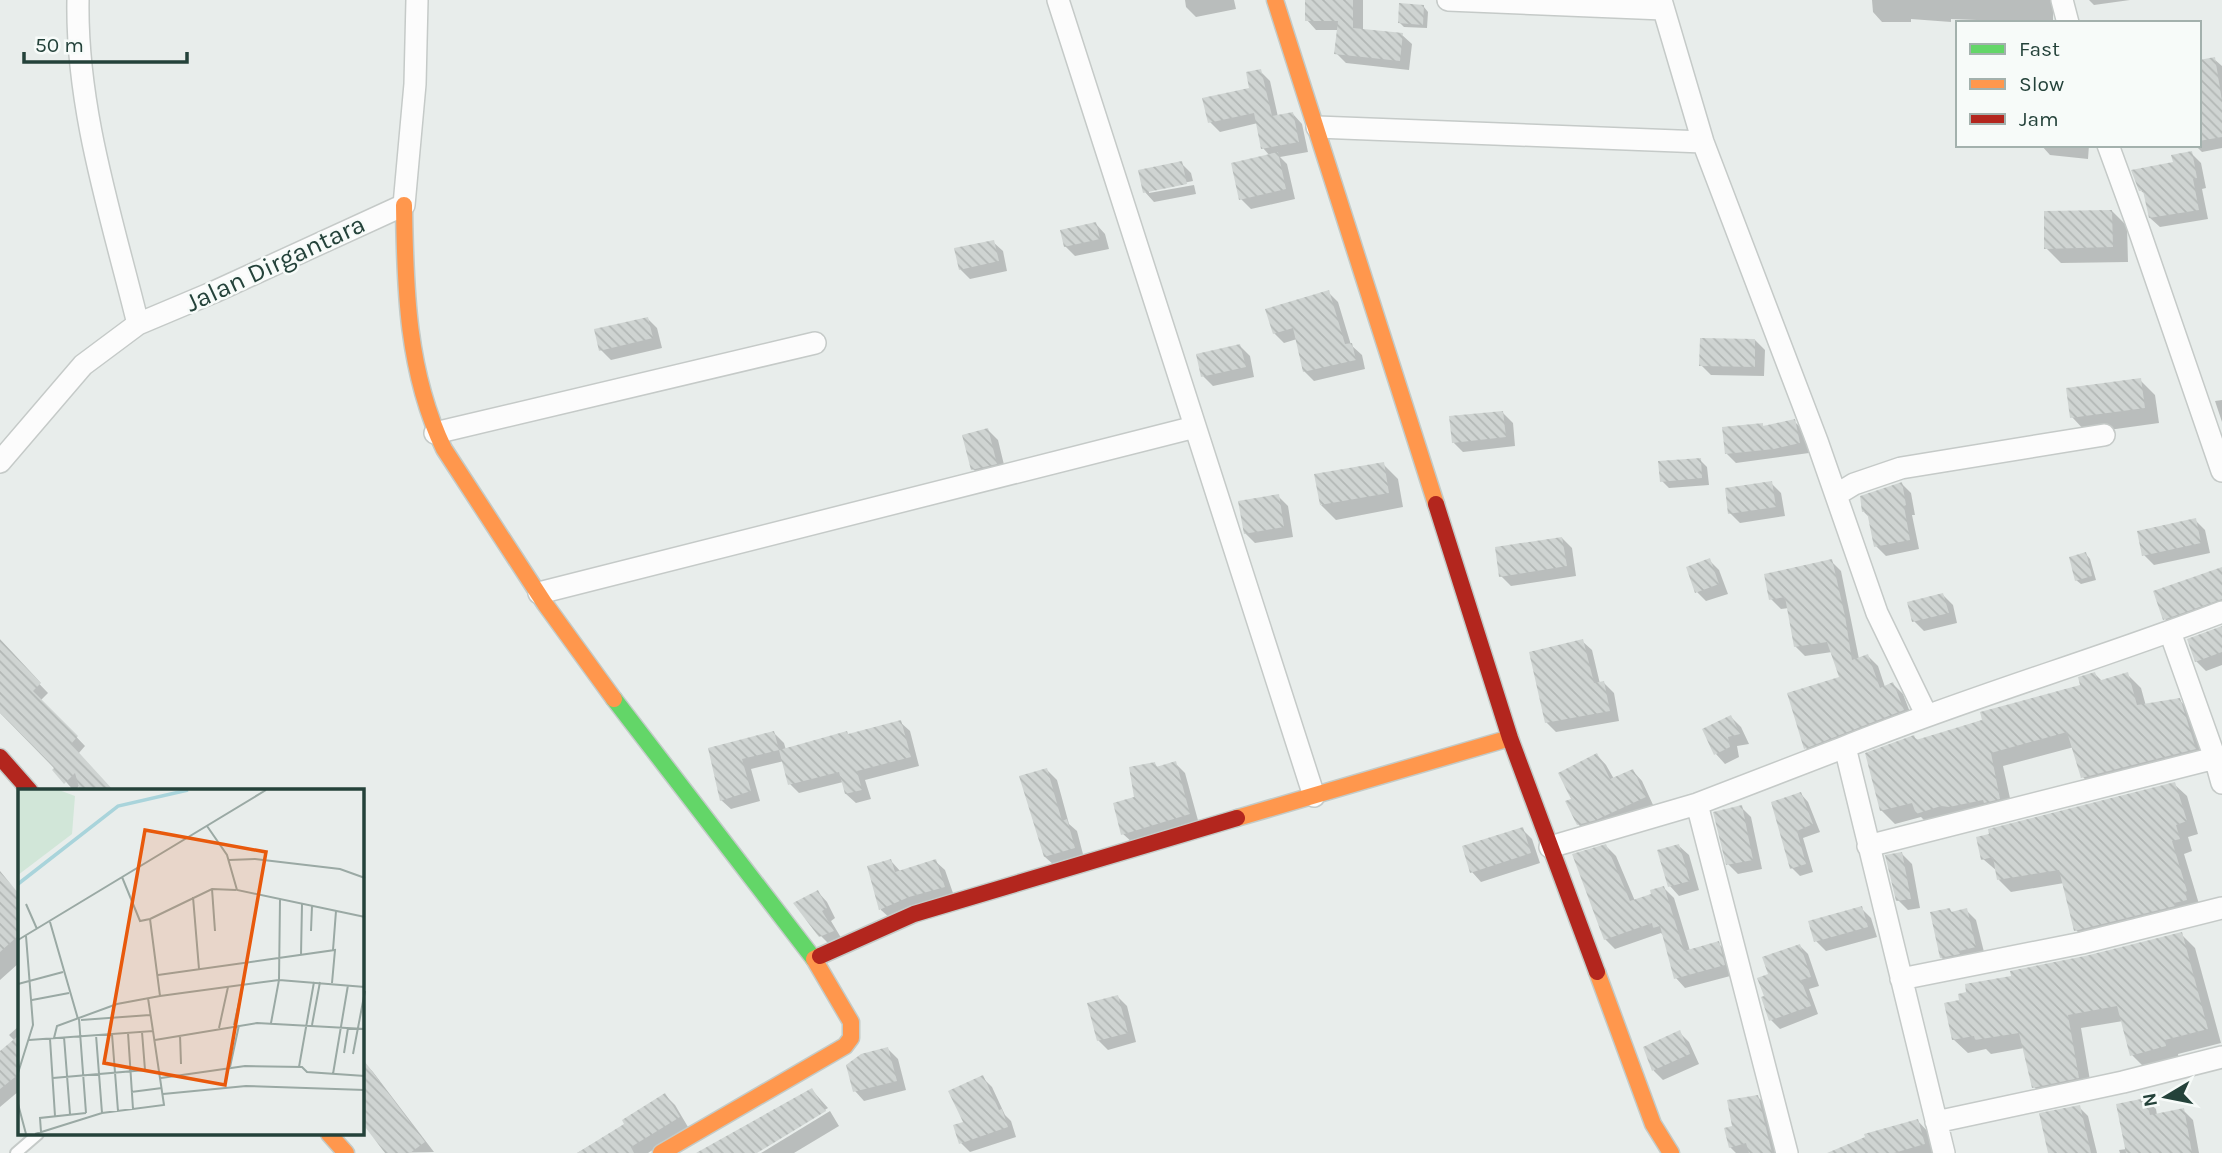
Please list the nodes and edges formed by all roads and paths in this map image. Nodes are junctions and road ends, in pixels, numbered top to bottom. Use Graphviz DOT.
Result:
graph roads {
  1 [pos="78,0"];
  2 [pos="417,0"];
  3 [pos="1058,0"];
  4 [pos="1275,0"];
  5 [pos="1448,0"];
  6 [pos="2062,0"];
  7 [pos="1662,5"];
  8 [pos="2067,21"];
  9 [pos="1317,127"];
  10 [pos="1703,142"];
  11 [pos="2109,147"];
  12 [pos="404,205"];
  13 [pos="138,324"];
  14 [pos="814,343"];
  15 [pos="1195,427"];
  16 [pos="435,433"];
  17 [pos="2104,435"];
  18 [pos="0,461"];
  19 [pos="2222,471"];
  20 [pos="1836,495"];
  21 [pos="539,593"];
  22 [pos="2222,612"];
  23 [pos="2170,632"];
  24 [pos="1926,714"];
  25 [pos="1510,738"];
  26 [pos="1845,747"];
  27 [pos="0,757"];
  28 [pos="2215,758"];
  29 [pos="2222,783"];
  30 [pos="28,789"];
  31 [pos="1314,796"];
  32 [pos="1697,804"];
  33 [pos="1868,846"];
  34 [pos="1550,848"];
  35 [pos="2222,908"];
  36 [pos="814,960"];
  37 [pos="1900,979"];
  38 [pos="2222,1057"];
  39 [pos="1936,1122"];
  40 [pos="36,1136"];
  41 [pos="331,1136"];
  42 [pos="16,1153"];
  43 [pos="346,1153"];
  44 [pos="661,1153"];
  45 [pos="1671,1153"];
  46 [pos="1787,1153"];
  47 [pos="1944,1153"];
  1 -- 13 [label="street"];
  2 -- 12 [label="street"];
  3 -- 15 [label="street"];
  4 -- 9 [label="main road"];
  5 -- 7 [label="street"];
  6 -- 8 [label="street"];
  7 -- 10 [label="street"];
  9 -- 10 [label="street"];
  9 -- 25 [label="main road"];
  10 -- 20 [label="street"];
  11 -- 19 [label="street"];
  12 -- 13 [label="street, Jalan Dirgantara"];
  12 -- 16 [label="main road"];
  13 -- 18 [label="street, Jalan Dirgantara"];
  14 -- 16 [label="street"];
  15 -- 21 [label="street"];
  15 -- 31 [label="street"];
  16 -- 21 [label="main road"];
  17 -- 20 [label="street"];
  20 -- 24 [label="street"];
  21 -- 36 [label="main road"];
  22 -- 23 [label="street"];
  23 -- 24 [label="street"];
  23 -- 28 [label="street"];
  24 -- 26 [label="street"];
  25 -- 31 [label="main road"];
  25 -- 34 [label="main road"];
  26 -- 32 [label="street"];
  26 -- 33 [label="street"];
  27 -- 30 [label="main road"];
  28 -- 29 [label="street"];
  28 -- 33 [label="street"];
  31 -- 36 [label="main road"];
  32 -- 34 [label="street"];
  32 -- 46 [label="street"];
  33 -- 37 [label="street"];
  34 -- 45 [label="main road"];
  35 -- 37 [label="street"];
  36 -- 44 [label="main road"];
  37 -- 39 [label="street"];
  38 -- 39 [label="street"];
  39 -- 47 [label="street"];
  40 -- 42 [label="lane"];
  41 -- 43 [label="main road"];
}
